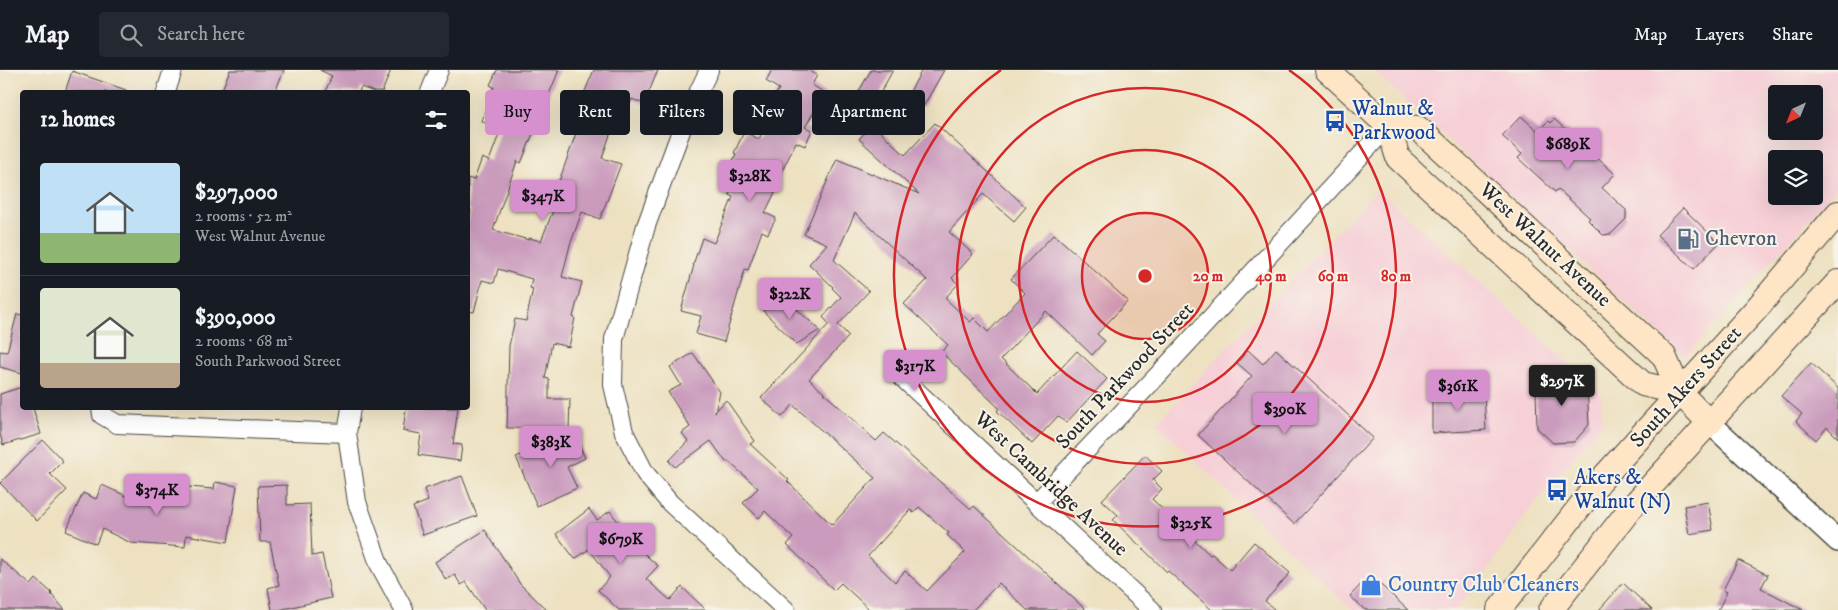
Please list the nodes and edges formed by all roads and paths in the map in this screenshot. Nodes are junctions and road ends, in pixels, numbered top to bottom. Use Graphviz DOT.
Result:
graph roads {
  1 [pos="173,70"];
  2 [pos="440,70"];
  3 [pos="709,70"];
  4 [pos="1327,70"];
  5 [pos="167,90"];
  6 [pos="431,90"];
  7 [pos="1388,126"];
  8 [pos="1838,212"];
  9 [pos="1838,282"];
  10 [pos="896,372"];
  11 [pos="1680,393"];
  12 [pos="351,410"];
  13 [pos="102,411"];
  14 [pos="1710,422"];
  15 [pos="347,433"];
  16 [pos="1037,502"];
  17 [pos="1838,541"];
  18 [pos="404,610"];
  19 [pos="786,610"];
  20 [pos="1152,610"];
  21 [pos="1499,610"];
  22 [pos="1550,610"];
  1 -- 5 [label="street"];
  2 -- 6 [label="street"];
  3 -- 19 [label="street"];
  4 -- 7 [label="main road"];
  7 -- 11 [label="main road, West Walnut Avenue"];
  7 -- 11 [label="main road, West Walnut Avenue"];
  7 -- 16 [label="street, South Parkwood Street"];
  8 -- 11 [label="main road, South Akers Street"];
  9 -- 14 [label="main road, South Akers Street"];
  10 -- 16 [label="street, West Cambridge Avenue"];
  11 -- 14 [label="main road, West Walnut Avenue"];
  11 -- 21 [label="main road, South Akers Street"];
  12 -- 15 [label="street"];
  13 -- 15 [label="street"];
  14 -- 17 [label="street, West Walnut Avenue"];
  14 -- 22 [label="main road, South Akers Street"];
  15 -- 18 [label="street"];
  16 -- 20 [label="street, West Cambridge Avenue"];
}
